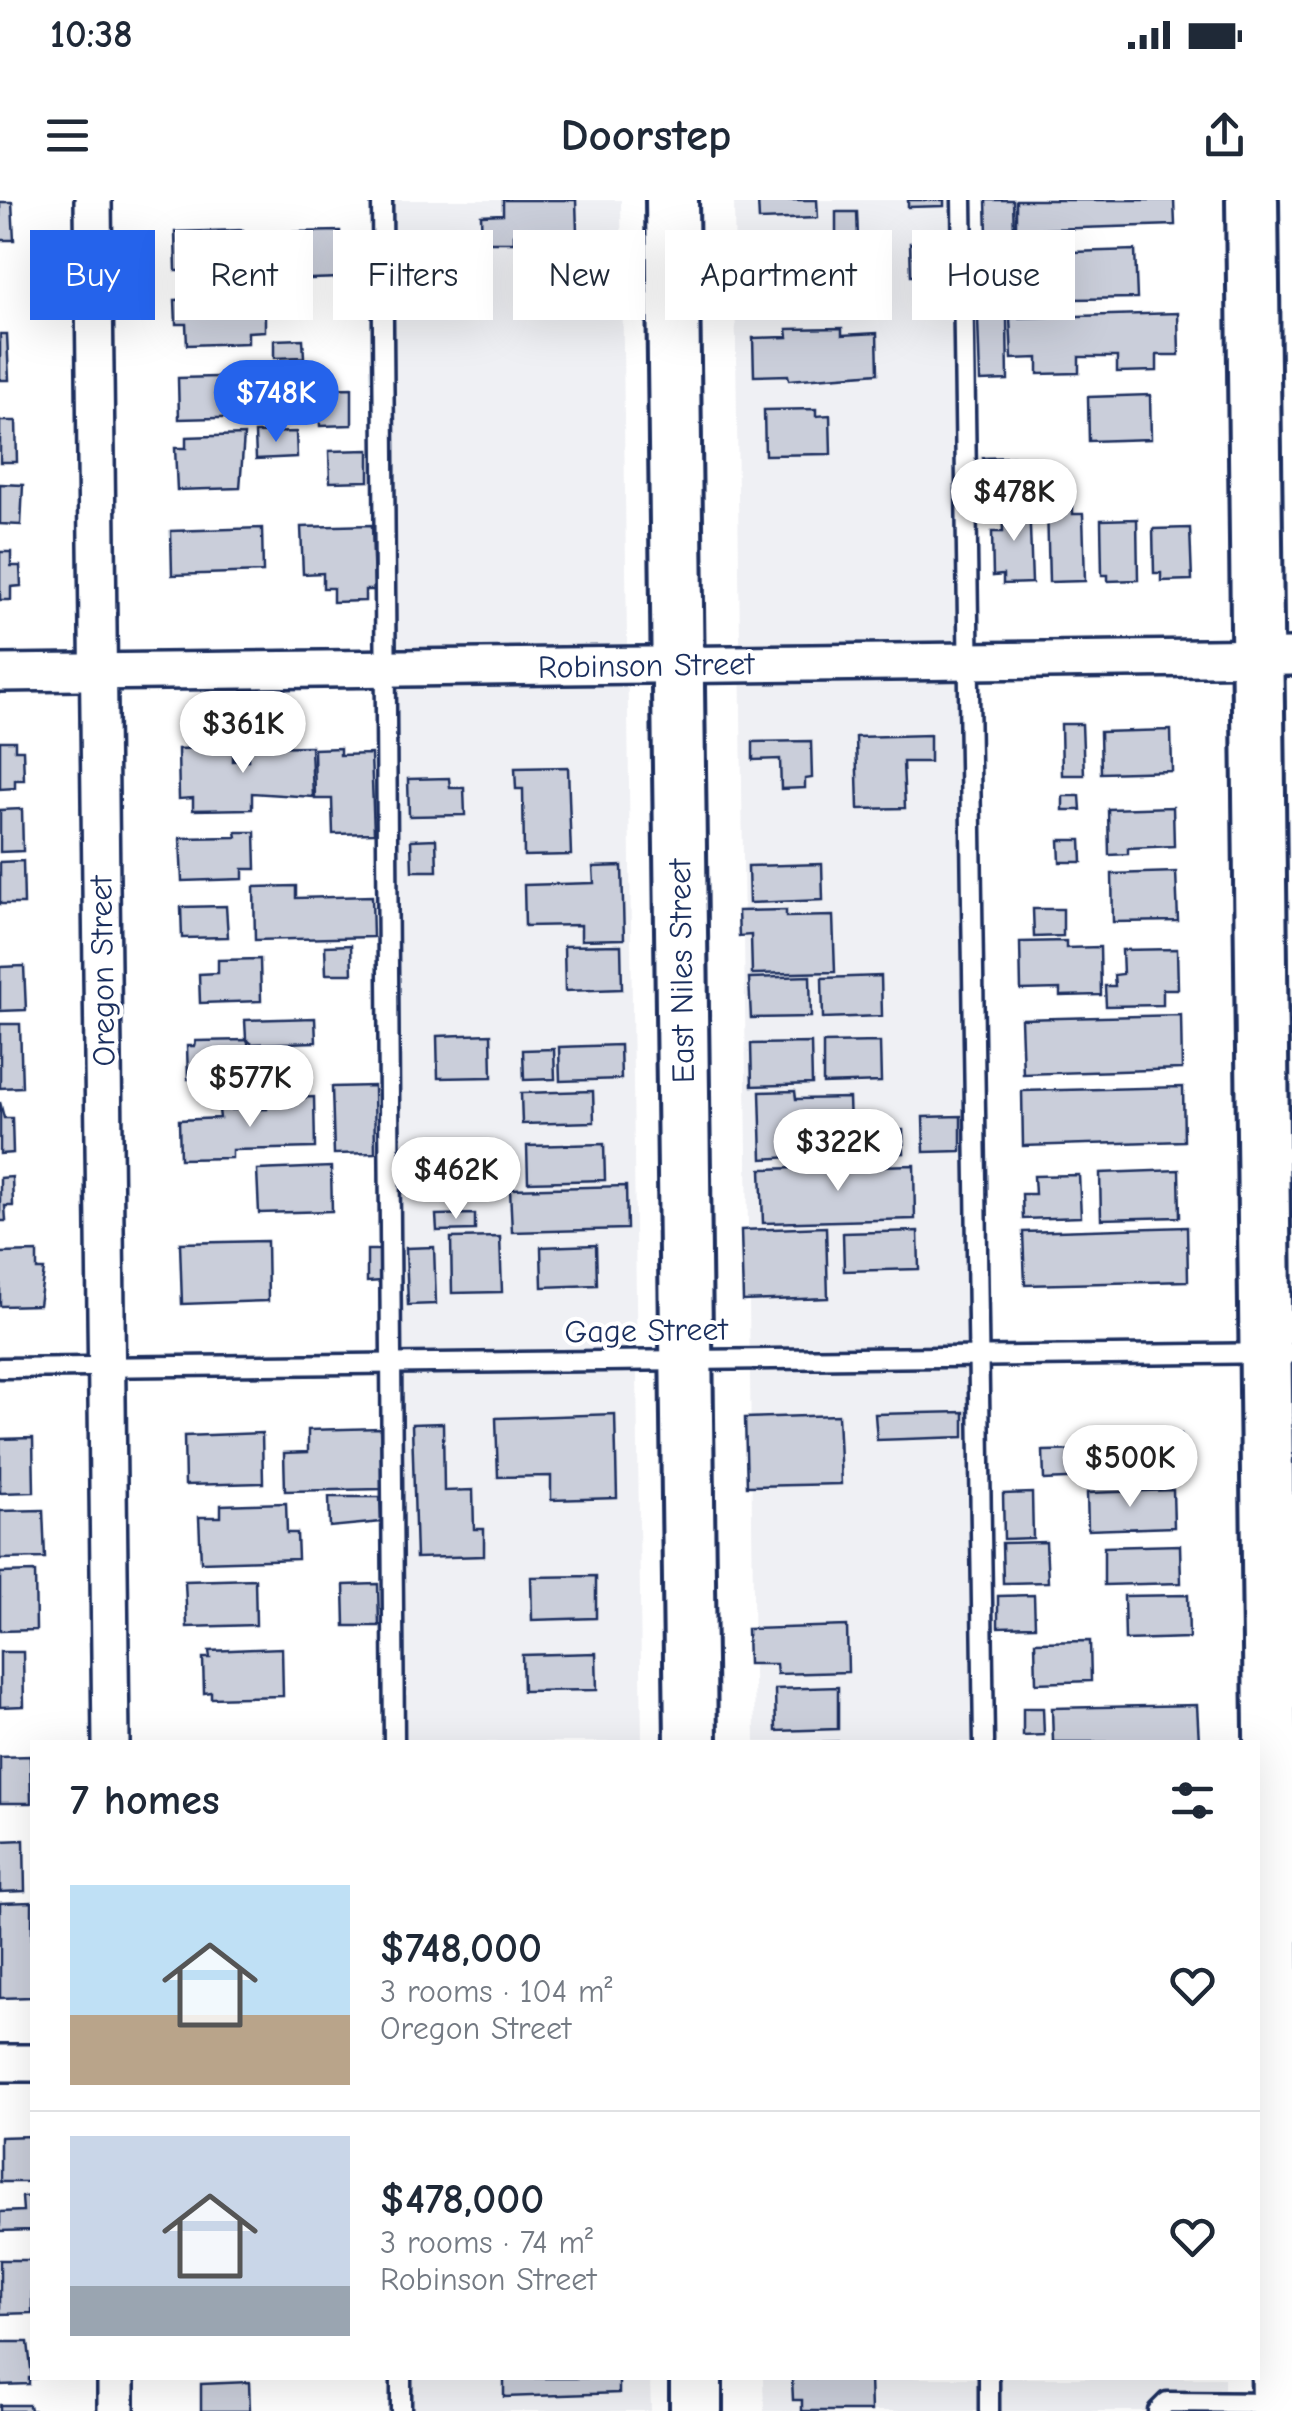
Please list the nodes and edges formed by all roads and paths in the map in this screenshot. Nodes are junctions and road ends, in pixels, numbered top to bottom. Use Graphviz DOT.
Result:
graph roads {
  1 [pos="93,200"];
  2 [pos="382,200"];
  3 [pos="672,200"];
  4 [pos="962,200"];
  5 [pos="1252,200"];
  6 [pos="1275,657"];
  7 [pos="970,661"];
  8 [pos="678,664"];
  9 [pos="383,668"];
  10 [pos="98,672"];
  11 [pos="0,673"];
  12 [pos="1279,1353"];
  13 [pos="981,1356"];
  14 [pos="686,1360"];
  15 [pos="390,1364"];
  16 [pos="106,1367"];
  17 [pos="0,1368"];
  18 [pos="111,1740"];
  19 [pos="394,1740"];
  20 [pos="691,1740"];
  21 [pos="984,1740"];
  22 [pos="1274,2047"];
  23 [pos="0,2063"];
  24 [pos="30,2063"];
  25 [pos="116,2380"];
  26 [pos="400,2380"];
  27 [pos="696,2380"];
  28 [pos="989,2380"];
  29 [pos="1278,2407"];
  30 [pos="1166,2409"];
  31 [pos="116,2411"];
  32 [pos="401,2411"];
  33 [pos="696,2411"];
  34 [pos="989,2411"];
  1 -- 10 [label="street, Oregon Street"];
  2 -- 9 [label="lane"];
  3 -- 8 [label="main road, East Niles Street"];
  4 -- 7 [label="lane"];
  5 -- 6 [label="main road"];
  6 -- 7 [label="street, Robinson Street"];
  6 -- 12 [label="main road"];
  7 -- 8 [label="street, Robinson Street"];
  7 -- 13 [label="lane"];
  8 -- 9 [label="street, Robinson Street"];
  8 -- 14 [label="main road, East Niles Street"];
  9 -- 10 [label="street, Robinson Street"];
  9 -- 15 [label="lane"];
  10 -- 11 [label="street, Robinson Street"];
  10 -- 16 [label="street, Oregon Street"];
  12 -- 13 [label="lane, Gage Street"];
  12 -- 22 [label="main road"];
  13 -- 14 [label="lane, Gage Street"];
  13 -- 21 [label="lane"];
  14 -- 15 [label="lane, Gage Street"];
  14 -- 20 [label="main road, East Niles Street"];
  15 -- 16 [label="lane, Gage Street"];
  15 -- 19 [label="lane"];
  16 -- 17 [label="lane, Gage Street"];
  16 -- 18 [label="street, Oregon Street"];
  22 -- 29 [label="main road"];
  23 -- 24 [label="street"];
  25 -- 31 [label="street"];
  26 -- 32 [label="lane"];
  27 -- 33 [label="main road"];
  28 -- 34 [label="lane"];
  29 -- 30 [label="lane"];
}
